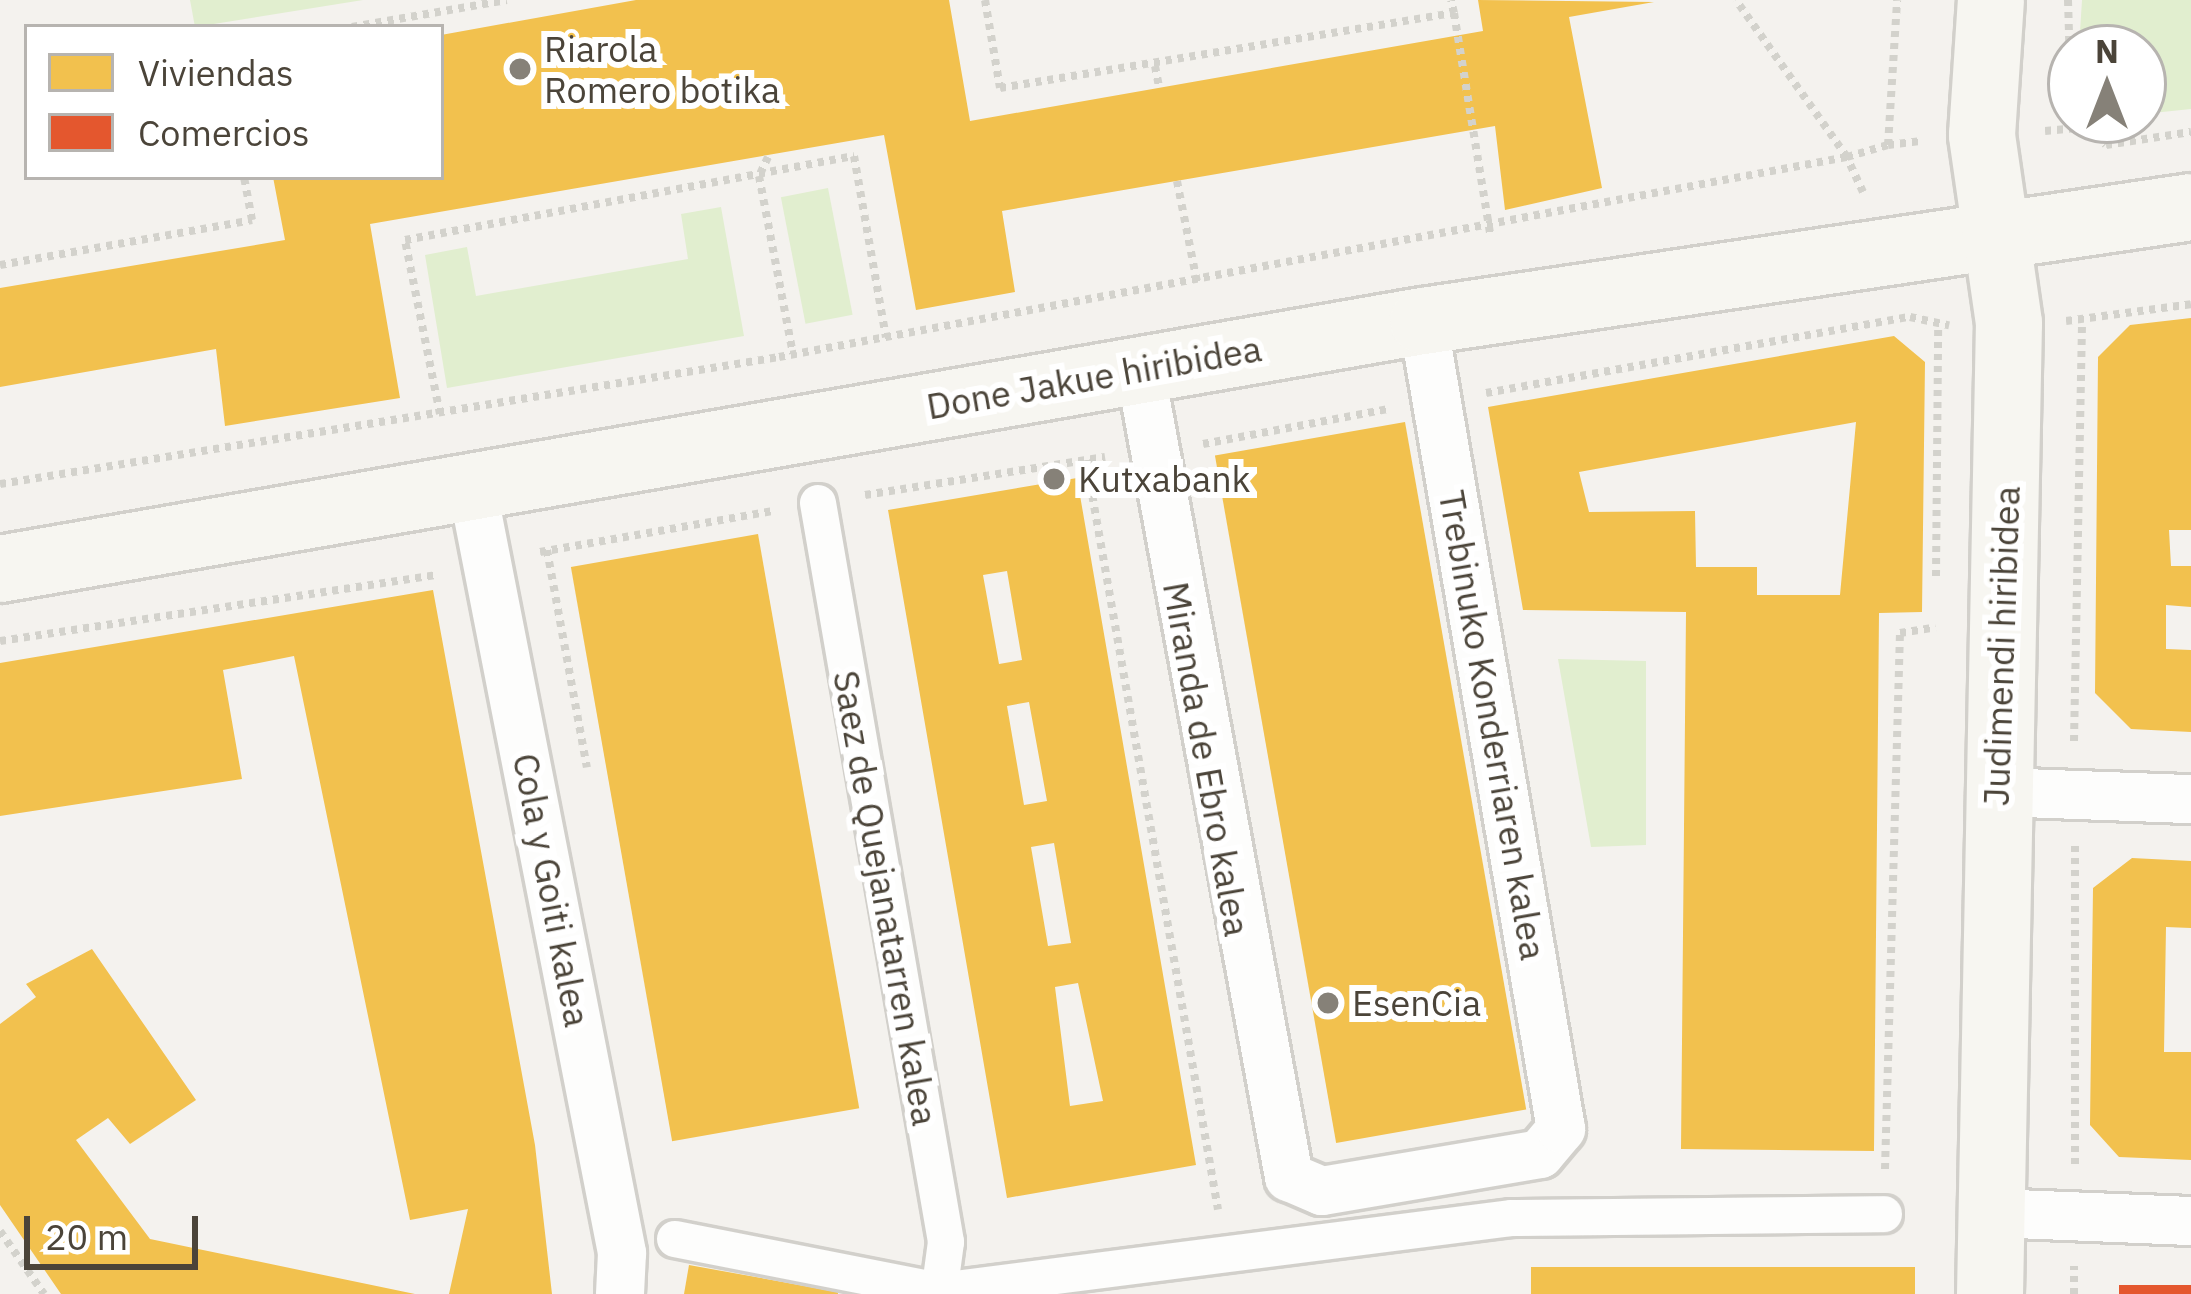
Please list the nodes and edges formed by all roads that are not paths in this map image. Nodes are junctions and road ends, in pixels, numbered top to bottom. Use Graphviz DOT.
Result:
graph roads {
  1 [pos="1990,0"];
  2 [pos="2191,207"];
  3 [pos="1993,232"];
  4 [pos="1423,321"];
  5 [pos="1141,369"];
  6 [pos="472,486"];
  7 [pos="818,503"];
  8 [pos="0,568"];
  9 [pos="1996,792"];
  10 [pos="2191,799"];
  11 [pos="1279,1148"];
  12 [pos="1884,1214"];
  13 [pos="1991,1214"];
  14 [pos="2191,1221"];
  15 [pos="675,1240"];
  16 [pos="939,1292"];
  17 [pos="620,1294"];
  18 [pos="1990,1294"];
  1 -- 3 [label="main road, Judimendi hiribidea"];
  2 -- 3 [label="main road, Done Jakue hiribidea"];
  3 -- 4 [label="main road, Done Jakue hiribidea"];
  3 -- 9 [label="main road, Judimendi hiribidea"];
  4 -- 5 [label="main road, Done Jakue hiribidea"];
  4 -- 11 [label="street, Trebinuko Konderriaren kalea"];
  5 -- 6 [label="main road, Done Jakue hiribidea"];
  5 -- 11 [label="street, Miranda de Ebro kalea"];
  6 -- 8 [label="main road, Done Jakue hiribidea"];
  6 -- 17 [label="street, Cola y Goiti kalea"];
  7 -- 16 [label="street, Saez de Quejanatarren kalea"];
  9 -- 10 [label="street"];
  9 -- 13 [label="main road, Judimendi hiribidea"];
  12 -- 16 [label="street"];
  13 -- 14 [label="street"];
  13 -- 18 [label="main road, Judimendi hiribidea"];
  15 -- 16 [label="street"];
}
